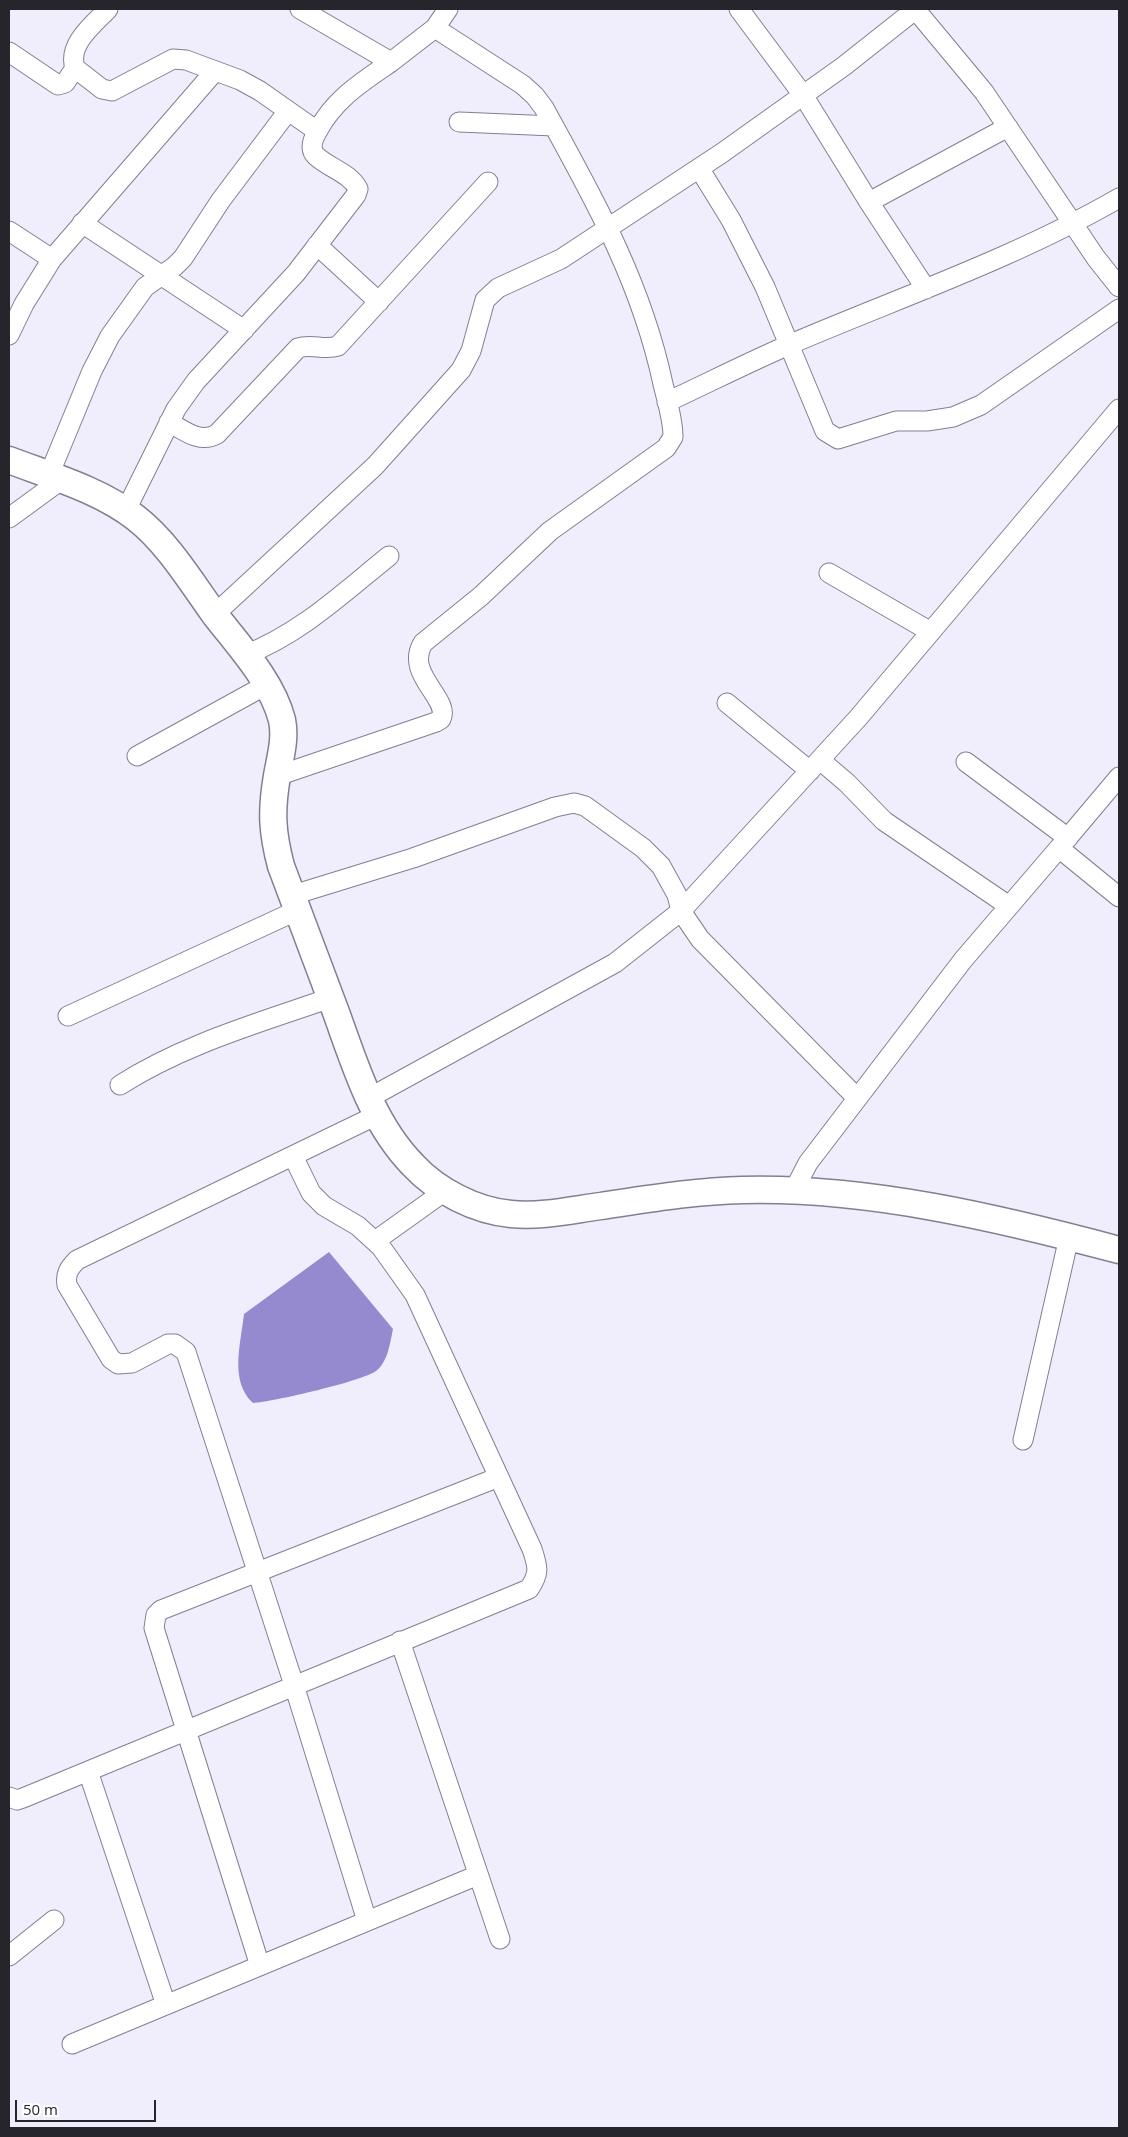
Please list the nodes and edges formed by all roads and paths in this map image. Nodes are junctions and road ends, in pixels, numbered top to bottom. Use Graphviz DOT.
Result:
graph roads {
  1 [pos="108,9"];
  2 [pos="300,9"];
  3 [pos="448,9"];
  4 [pos="739,9"];
  5 [pos="916,9"];
  6 [pos="434,28"];
  7 [pos="9,52"];
  8 [pos="391,62"];
  9 [pos="75,68"];
  10 [pos="215,71"];
  11 [pos="803,95"];
  12 [pos="288,111"];
  13 [pos="459,122"];
  14 [pos="554,126"];
  15 [pos="1008,127"];
  16 [pos="317,131"];
  17 [pos="699,168"];
  18 [pos="488,182"];
  19 [pos="1119,198"];
  20 [pos="869,202"];
  21 [pos="82,223"];
  22 [pos="1073,224"];
  23 [pos="610,228"];
  24 [pos="9,231"];
  25 [pos="318,245"];
  26 [pos="52,259"];
  27 [pos="160,275"];
  28 [pos="1119,287"];
  29 [pos="926,289"];
  30 [pos="379,302"];
  31 [pos="1119,309"];
  32 [pos="244,330"];
  33 [pos="9,335"];
  34 [pos="788,345"];
  35 [pos="667,402"];
  36 [pos="1119,410"];
  37 [pos="169,422"];
  38 [pos="9,460"];
  39 [pos="55,478"];
  40 [pos="125,512"];
  41 [pos="9,518"];
  42 [pos="389,556"];
  43 [pos="829,573"];
  44 [pos="214,614"];
  45 [pos="931,632"];
  46 [pos="245,655"];
  47 [pos="266,685"];
  48 [pos="727,703"];
  49 [pos="137,756"];
  50 [pos="966,762"];
  51 [pos="815,766"];
  52 [pos="277,776"];
  53 [pos="1119,777"];
  54 [pos="1064,843"];
  55 [pos="1119,897"];
  56 [pos="295,903"];
  57 [pos="1009,906"];
  58 [pos="681,911"];
  59 [pos="330,998"];
  60 [pos="68,1016"];
  61 [pos="120,1085"];
  62 [pos="857,1098"];
  63 [pos="373,1107"];
  64 [pos="293,1156"];
  65 [pos="445,1191"];
  66 [pos="793,1192"];
  67 [pos="1069,1237"];
  68 [pos="375,1241"];
  69 [pos="1119,1250"];
  70 [pos="1023,1440"];
  71 [pos="499,1477"];
  72 [pos="257,1572"];
  73 [pos="400,1642"];
  74 [pos="294,1685"];
  75 [pos="185,1731"];
  76 [pos="88,1771"];
  77 [pos="9,1797"];
  78 [pos="478,1875"];
  79 [pos="54,1920"];
  80 [pos="367,1921"];
  81 [pos="500,1939"];
  82 [pos="9,1956"];
  83 [pos="260,1966"];
  84 [pos="166,2005"];
  85 [pos="72,2044"];
  1 -- 9 [label="street"];
  2 -- 8 [label="street"];
  3 -- 6 [label="street"];
  4 -- 11 [label="street"];
  5 -- 11 [label="street"];
  5 -- 15 [label="street"];
  6 -- 8 [label="street"];
  6 -- 14 [label="street"];
  7 -- 9 [label="street"];
  8 -- 16 [label="street"];
  9 -- 10 [label="street"];
  10 -- 12 [label="street"];
  10 -- 21 [label="street"];
  11 -- 17 [label="street"];
  11 -- 20 [label="street"];
  12 -- 16 [label="street"];
  12 -- 27 [label="street"];
  13 -- 14 [label="street"];
  14 -- 23 [label="street"];
  15 -- 20 [label="street"];
  15 -- 22 [label="street"];
  16 -- 25 [label="street"];
  17 -- 23 [label="street"];
  17 -- 34 [label="street"];
  18 -- 30 [label="street"];
  19 -- 22 [label="street"];
  20 -- 29 [label="street"];
  21 -- 26 [label="street"];
  21 -- 27 [label="street"];
  22 -- 28 [label="street"];
  22 -- 29 [label="street"];
  23 -- 35 [label="street"];
  23 -- 44 [label="street"];
  24 -- 26 [label="street"];
  25 -- 30 [label="street"];
  25 -- 32 [label="street"];
  26 -- 33 [label="street"];
  27 -- 32 [label="street"];
  27 -- 39 [label="street"];
  29 -- 34 [label="street"];
  30 -- 37 [label="street"];
  31 -- 34 [label="street"];
  32 -- 37 [label="street"];
  34 -- 35 [label="street"];
  35 -- 52 [label="street"];
  36 -- 45 [label="street"];
  37 -- 40 [label="street"];
  38 -- 39 [label="street"];
  39 -- 40 [label="street"];
  39 -- 41 [label="street"];
  40 -- 44 [label="street"];
  42 -- 46 [label="street"];
  43 -- 45 [label="street"];
  44 -- 46 [label="street"];
  45 -- 51 [label="street"];
  46 -- 47 [label="street"];
  47 -- 49 [label="street"];
  47 -- 52 [label="street"];
  48 -- 51 [label="street"];
  50 -- 54 [label="street"];
  51 -- 57 [label="street"];
  51 -- 58 [label="street"];
  52 -- 56 [label="street"];
  53 -- 54 [label="street"];
  54 -- 55 [label="street"];
  54 -- 57 [label="street"];
  56 -- 58 [label="street"];
  56 -- 59 [label="street"];
  56 -- 60 [label="street"];
  57 -- 62 [label="street"];
  58 -- 62 [label="street"];
  58 -- 63 [label="street"];
  59 -- 61 [label="street"];
  59 -- 63 [label="street"];
  62 -- 66 [label="street"];
  63 -- 64 [label="street"];
  63 -- 65 [label="street"];
  64 -- 68 [label="street"];
  64 -- 72 [label="street"];
  65 -- 66 [label="street"];
  65 -- 68 [label="street"];
  66 -- 67 [label="street"];
  67 -- 69 [label="street"];
  67 -- 70 [label="street"];
  68 -- 71 [label="street"];
  71 -- 72 [label="street"];
  71 -- 73 [label="street"];
  72 -- 74 [label="street"];
  72 -- 75 [label="street"];
  73 -- 74 [label="street"];
  73 -- 78 [label="street"];
  74 -- 75 [label="street"];
  74 -- 80 [label="street"];
  75 -- 76 [label="street"];
  75 -- 83 [label="street"];
  76 -- 77 [label="street"];
  76 -- 84 [label="street"];
  78 -- 80 [label="street"];
  78 -- 81 [label="street"];
  79 -- 82 [label="street"];
  80 -- 83 [label="street"];
  83 -- 84 [label="street"];
  84 -- 85 [label="street"];
}
